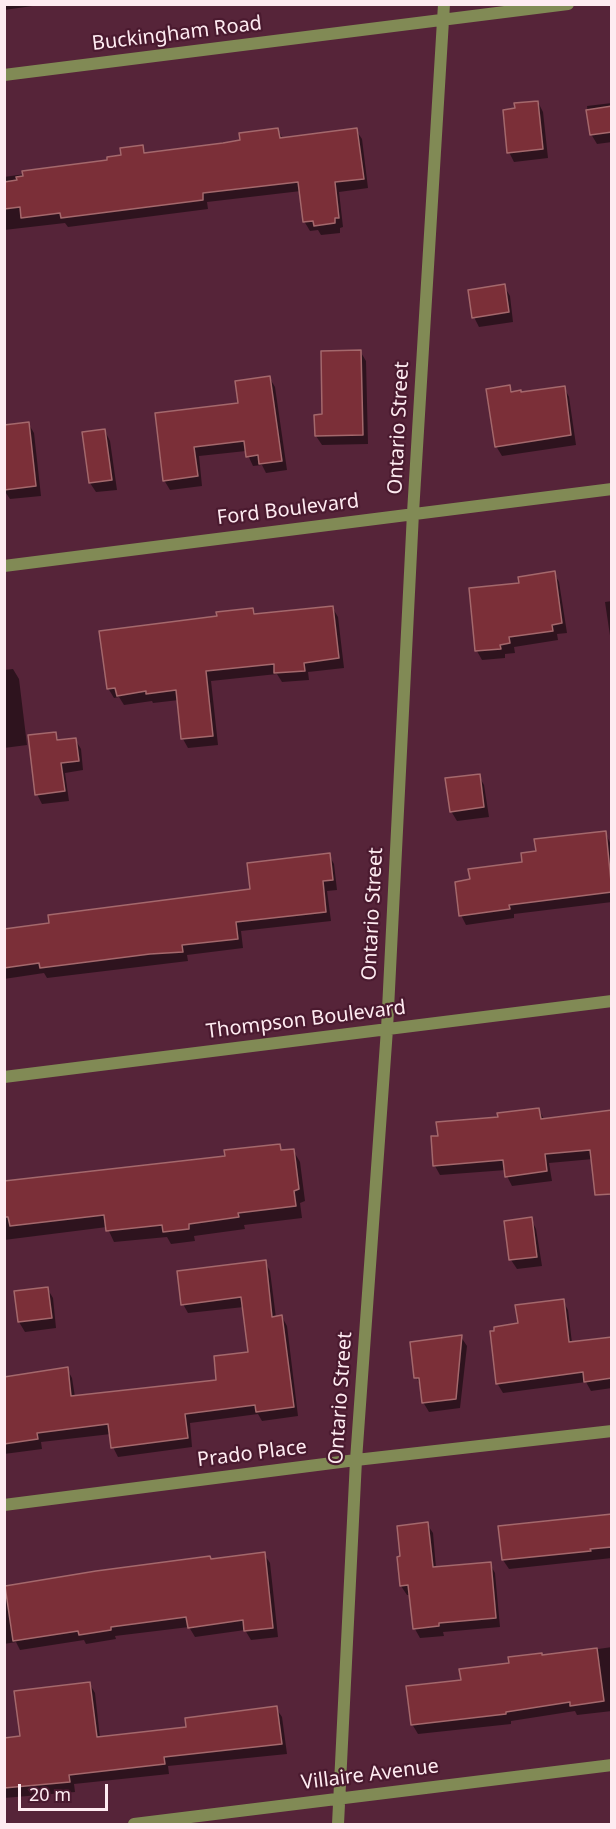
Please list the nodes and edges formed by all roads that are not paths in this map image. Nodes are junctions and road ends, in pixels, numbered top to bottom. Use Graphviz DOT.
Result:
graph roads {
  1 [pos="444,4"];
  2 [pos="568,4"];
  3 [pos="443,20"];
  4 [pos="4,75"];
  5 [pos="612,489"];
  6 [pos="413,513"];
  7 [pos="4,566"];
  8 [pos="612,1001"];
  9 [pos="387,1029"];
  10 [pos="4,1077"];
  11 [pos="612,1431"];
  12 [pos="356,1460"];
  13 [pos="4,1505"];
  14 [pos="612,1766"];
  15 [pos="340,1799"];
  16 [pos="134,1824"];
  17 [pos="338,1824"];
  1 -- 3 [label="street, Ontario Street"];
  2 -- 3 [label="street, Buckingham Road"];
  3 -- 4 [label="street, Buckingham Road"];
  3 -- 6 [label="street, Ontario Street"];
  5 -- 6 [label="street, Ford Boulevard"];
  6 -- 7 [label="street, Ford Boulevard"];
  6 -- 9 [label="street, Ontario Street"];
  8 -- 9 [label="street, Thompson Boulevard"];
  9 -- 10 [label="street, Thompson Boulevard"];
  9 -- 12 [label="street, Ontario Street"];
  11 -- 12 [label="street, Prado Place"];
  12 -- 13 [label="street, Prado Place"];
  12 -- 15 [label="street, Ontario Street"];
  14 -- 15 [label="street, Villaire Avenue"];
  15 -- 16 [label="street, Villaire Avenue"];
  15 -- 17 [label="street, Ontario Street"];
}
